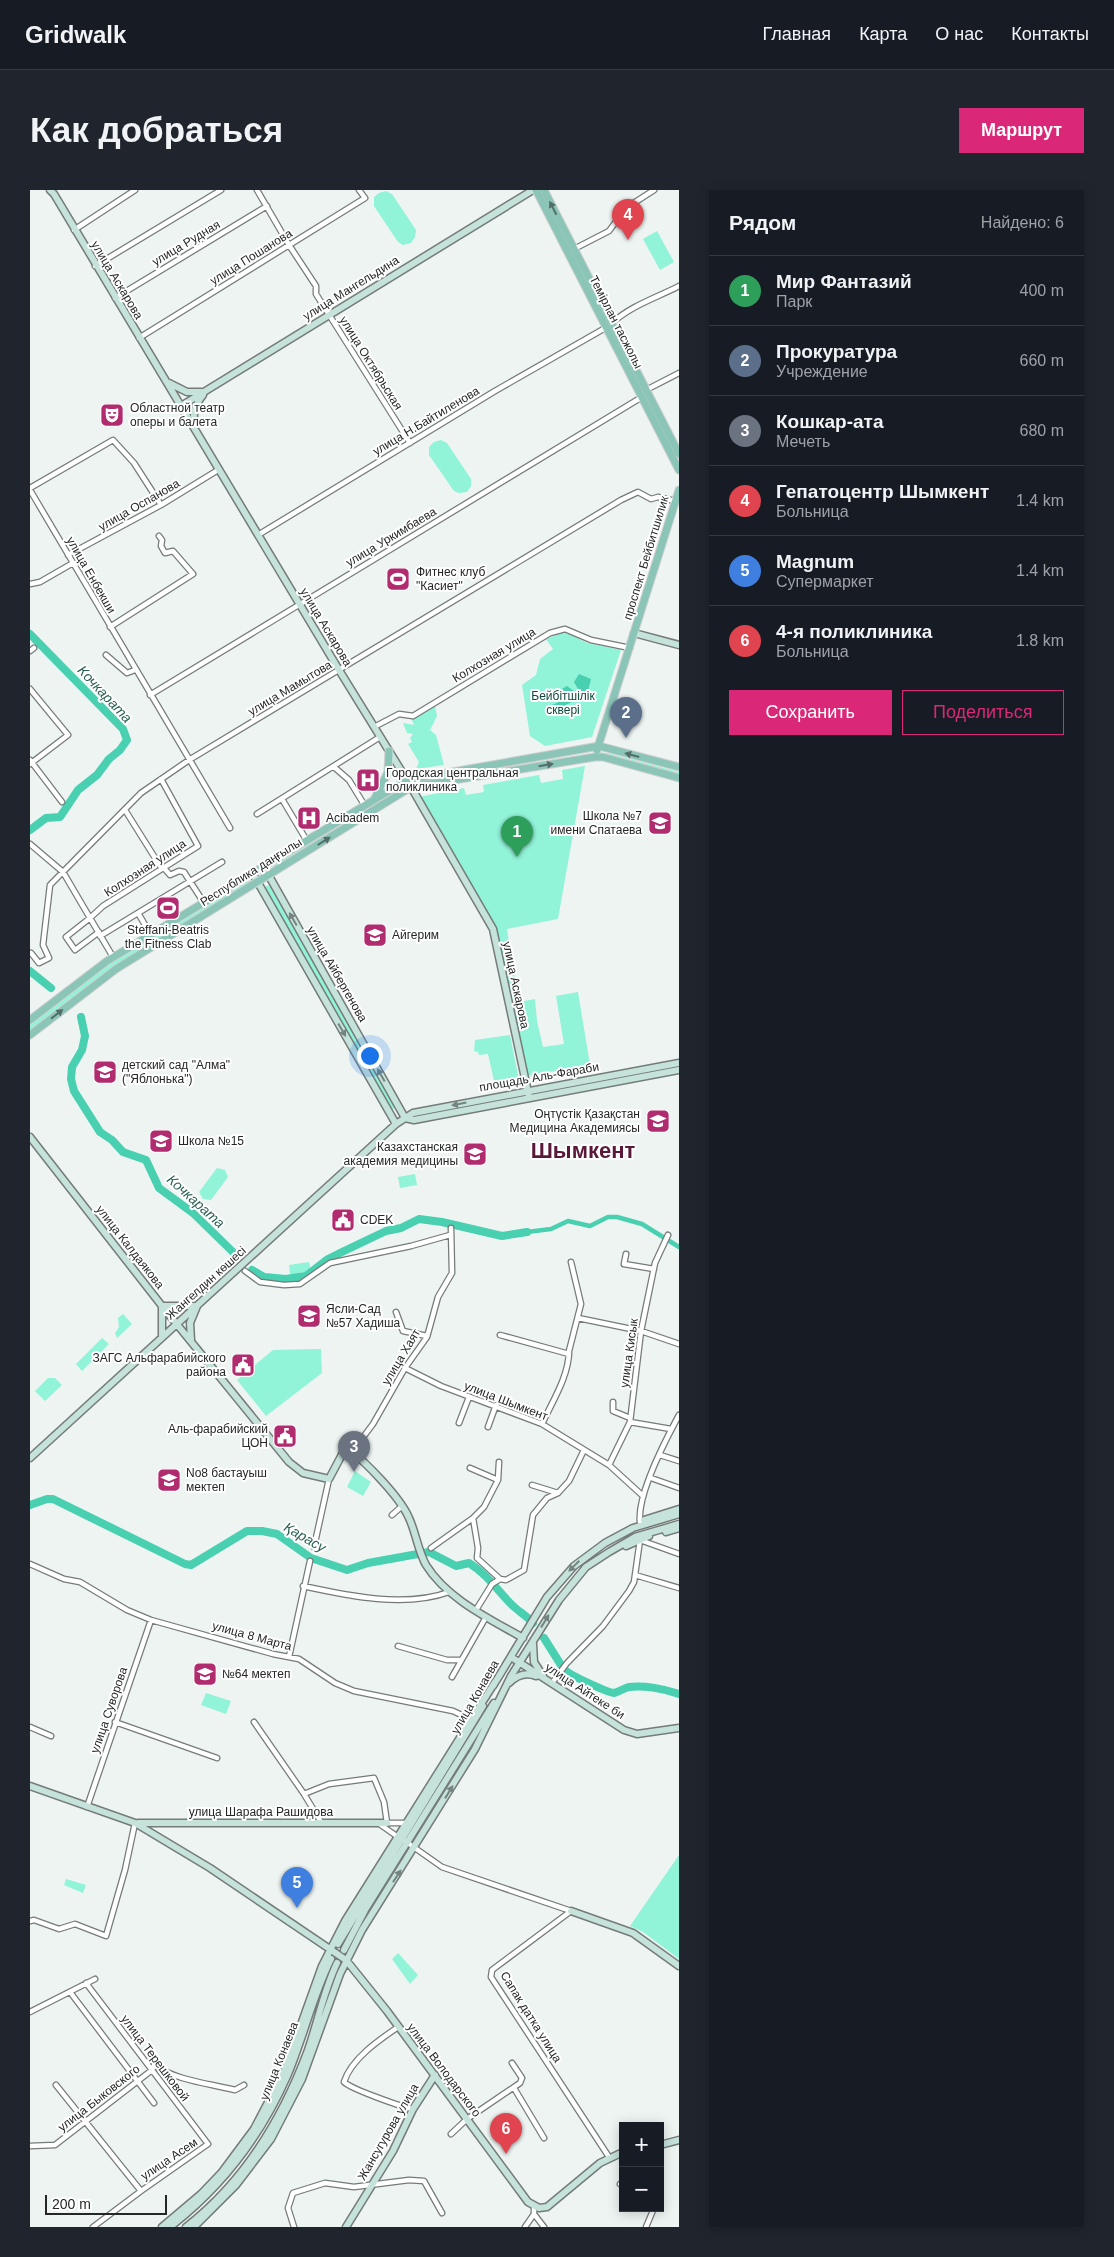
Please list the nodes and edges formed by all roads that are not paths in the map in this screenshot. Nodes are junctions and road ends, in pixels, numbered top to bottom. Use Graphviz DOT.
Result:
graph roads {
  1 [pos="135,190"];
  2 [pos="221,190"];
  3 [pos="257,190"];
  4 [pos="359,190"];
  5 [pos="534,190"];
  6 [pos="544,190"];
  7 [pos="654,190"];
  8 [pos="54,191"];
  9 [pos="267,206"];
  10 [pos="74,230"];
  11 [pos="289,245"];
  12 [pos="574,249"];
  13 [pos="95,266"];
  14 [pos="679,286"];
  15 [pos="115,298"];
  16 [pos="329,315"];
  17 [pos="609,325"];
  18 [pos="139,338"];
  19 [pos="679,373"];
  20 [pos="166,381"];
  21 [pos="646,390"];
  22 [pos="206,391"];
  23 [pos="642,397"];
  24 [pos="181,406"];
  25 [pos="195,430"];
  26 [pos="410,443"];
  27 [pos="679,454"];
  28 [pos="678,465"];
  29 [pos="218,470"];
  30 [pos="30,489"];
  31 [pos="679,490"];
  32 [pos="675,501"];
  33 [pos="162,505"];
  34 [pos="258,535"];
  35 [pos="159,536"];
  36 [pos="68,556"];
  37 [pos="73,563"];
  38 [pos="30,584"];
  39 [pos="299,604"];
  40 [pos="110,626"];
  41 [pos="634,633"];
  42 [pos="679,645"];
  43 [pos="630,648"];
  44 [pos="106,655"];
  45 [pos="135,670"];
  46 [pos="339,670"];
  47 [pos="30,689"];
  48 [pos="150,695"];
  49 [pos="374,727"];
  50 [pos="380,737"];
  51 [pos="598,746"];
  52 [pos="389,751"];
  53 [pos="595,758"];
  54 [pos="189,760"];
  55 [pos="31,762"];
  56 [pos="334,767"];
  57 [pos="679,768"];
  58 [pos="679,778"];
  59 [pos="161,779"];
  60 [pos="407,780"];
  61 [pos="411,787"];
  62 [pos="282,799"];
  63 [pos="374,800"];
  64 [pos="62,802"];
  65 [pos="364,806"];
  66 [pos="125,810"];
  67 [pos="257,814"];
  68 [pos="230,828"];
  69 [pos="308,841"];
  70 [pos="30,844"];
  71 [pos="222,862"];
  72 [pos="264,867"];
  73 [pos="163,868"];
  74 [pos="63,872"];
  75 [pos="253,874"];
  76 [pos="268,875"];
  77 [pos="192,882"];
  78 [pos="257,882"];
  79 [pos="204,903"];
  80 [pos="138,913"];
  81 [pos="90,918"];
  82 [pos="100,934"];
  83 [pos="151,935"];
  84 [pos="31,953"];
  85 [pos="113,957"];
  86 [pos="30,1020"];
  87 [pos="30,1035"];
  88 [pos="679,1063"];
  89 [pos="679,1070"];
  90 [pos="528,1094"];
  91 [pos="405,1118"];
  92 [pos="396,1124"];
  93 [pos="30,1137"];
  94 [pos="451,1228"];
  95 [pos="450,1235"];
  96 [pos="668,1235"];
  97 [pos="626,1254"];
  98 [pos="571,1262"];
  99 [pos="654,1268"];
  100 [pos="246,1271"];
  101 [pos="162,1306"];
  102 [pos="197,1306"];
  103 [pos="396,1312"];
  104 [pos="578,1318"];
  105 [pos="176,1324"];
  106 [pos="640,1331"];
  107 [pos="500,1335"];
  108 [pos="427,1336"];
  109 [pos="162,1337"];
  110 [pos="191,1341"];
  111 [pos="679,1344"];
  112 [pos="569,1354"];
  113 [pos="405,1368"];
  114 [pos="469,1397"];
  115 [pos="613,1402"];
  116 [pos="496,1405"];
  117 [pos="679,1416"];
  118 [pos="630,1420"];
  119 [pos="459,1423"];
  120 [pos="542,1424"];
  121 [pos="488,1427"];
  122 [pos="671,1429"];
  123 [pos="584,1450"];
  124 [pos="352,1452"];
  125 [pos="660,1455"];
  126 [pos="30,1458"];
  127 [pos="679,1461"];
  128 [pos="499,1462"];
  129 [pos="610,1465"];
  130 [pos="470,1468"];
  131 [pos="651,1478"];
  132 [pos="330,1479"];
  133 [pos="498,1480"];
  134 [pos="532,1485"];
  135 [pos="679,1488"];
  136 [pos="558,1493"];
  137 [pos="643,1496"];
  138 [pos="402,1507"];
  139 [pos="679,1509"];
  140 [pos="679,1514"];
  141 [pos="392,1515"];
  142 [pos="473,1518"];
  143 [pos="640,1522"];
  144 [pos="679,1524"];
  145 [pos="679,1528"];
  146 [pos="610,1540"];
  147 [pos="640,1540"];
  148 [pos="314,1548"];
  149 [pos="431,1548"];
  150 [pos="614,1549"];
  151 [pos="594,1550"];
  152 [pos="679,1554"];
  153 [pos="310,1561"];
  154 [pos="30,1564"];
  155 [pos="588,1566"];
  156 [pos="635,1575"];
  157 [pos="500,1578"];
  158 [pos="303,1586"];
  159 [pos="679,1588"];
  160 [pos="450,1592"];
  161 [pos="476,1610"];
  162 [pos="486,1617"];
  163 [pos="151,1620"];
  164 [pos="535,1636"];
  165 [pos="523,1638"];
  166 [pos="398,1646"];
  167 [pos="289,1657"];
  168 [pos="511,1657"];
  169 [pos="461,1660"];
  170 [pos="520,1662"];
  171 [pos="452,1678"];
  172 [pos="545,1679"];
  173 [pos="495,1682"];
  174 [pos="552,1683"];
  175 [pos="503,1690"];
  176 [pos="470,1719"];
  177 [pos="115,1722"];
  178 [pos="254,1722"];
  179 [pos="30,1727"];
  180 [pos="679,1728"];
  181 [pos="52,1736"];
  182 [pos="217,1758"];
  183 [pos="30,1786"];
  184 [pos="304,1794"];
  185 [pos="87,1807"];
  186 [pos="321,1822"];
  187 [pos="135,1823"];
  188 [pos="378,1823"];
  189 [pos="387,1823"];
  190 [pos="407,1823"];
  191 [pos="402,1840"];
  192 [pos="414,1848"];
  193 [pos="571,1911"];
  194 [pos="30,1921"];
  195 [pos="338,1944"];
  196 [pos="331,1948"];
  197 [pos="341,1952"];
  198 [pos="331,1959"];
  199 [pos="342,1963"];
  200 [pos="679,1966"];
  201 [pos="95,1979"];
  202 [pos="86,1983"];
  203 [pos="70,1992"];
  204 [pos="30,2012"];
  205 [pos="398,2027"];
  206 [pos="512,2063"];
  207 [pos="152,2070"];
  208 [pos="435,2074"];
  209 [pos="138,2080"];
  210 [pos="56,2085"];
  211 [pos="244,2085"];
  212 [pos="514,2088"];
  213 [pos="154,2103"];
  214 [pos="413,2109"];
  215 [pos="467,2119"];
  216 [pos="86,2121"];
  217 [pos="451,2134"];
  218 [pos="544,2138"];
  219 [pos="679,2140"];
  220 [pos="664,2143"];
  221 [pos="208,2144"];
  222 [pos="30,2146"];
  223 [pos="619,2153"];
  224 [pos="609,2157"];
  225 [pos="371,2185"];
  226 [pos="140,2191"];
  227 [pos="534,2206"];
  228 [pos="652,2212"];
  229 [pos="442,2213"];
  230 [pos="534,2214"];
  231 [pos="348,2226"];
  232 [pos="93,2227"];
  233 [pos="162,2227"];
  234 [pos="170,2227"];
  235 [pos="186,2227"];
  236 [pos="194,2227"];
  237 [pos="294,2227"];
  238 [pos="525,2227"];
  239 [pos="544,2227"];
  240 [pos="646,2227"];
  1 -- 10 [label="street"];
  2 -- 13 [label="street"];
  3 -- 9 [label="street, улица Октябрьская"];
  4 -- 11 [label="street, улица Пошанова"];
  5 -- 16 [label="main road, улица Мангельдина"];
  5 -- 17 [label="main road, Темірлан тасжолы"];
  12 -- 6 [label="main road, Темірлан тасжолы, one-way"];
  7 -- 12 [label="street"];
  8 -- 10 [label="main road, улица Аскарова"];
  9 -- 11 [label="street, улица Октябрьская"];
  9 -- 15 [label="street, улица Рудная"];
  10 -- 13 [label="main road, улица Аскарова"];
  11 -- 16 [label="street, улица Октябрьская"];
  11 -- 18 [label="street, улица Пошанова"];
  12 -- 17 [label="main road, Темірлан тасжолы"];
  13 -- 15 [label="main road, улица Аскарова"];
  14 -- 17 [label="street, улица Н.Байтиленова"];
  15 -- 18 [label="main road, улица Аскарова"];
  16 -- 22 [label="main road, улица Мангельдина"];
  16 -- 26 [label="street, улица Октябрьская"];
  17 -- 21 [label="main road, Темірлан тасжолы"];
  17 -- 23 [label="main road, Темірлан тасжолы"];
  17 -- 26 [label="street, улица Н.Байтиленова"];
  18 -- 20 [label="main road, улица Аскарова"];
  19 -- 21 [label="street"];
  20 -- 22 [label="main road"];
  20 -- 24 [label="main road, улица Аскарова"];
  21 -- 27 [label="main road, Темірлан тасжолы"];
  22 -- 24 [label="main road, улица Мангельдина"];
  22 -- 25 [label="main road"];
  23 -- 28 [label="main road, Темірлан тасжолы"];
  23 -- 39 [label="street, улица Уркимбаева"];
  24 -- 25 [label="main road, улица Аскарова"];
  25 -- 29 [label="main road, улица Аскарова"];
  26 -- 34 [label="street, улица Н.Байтиленова"];
  29 -- 33 [label="street, улица Оспанова"];
  29 -- 34 [label="main road, улица Аскарова"];
  30 -- 33 [label="street"];
  30 -- 36 [label="street, улица Енбекши"];
  31 -- 32 [label="main road, проспект Бейбитшилик"];
  32 -- 41 [label="main road, проспект Бейбитшилик"];
  32 -- 46 [label="street, улица Мамытова"];
  33 -- 36 [label="street, улица Оспанова"];
  34 -- 39 [label="main road, улица Аскарова"];
  35 -- 40 [label="street"];
  36 -- 37 [label="street, улица Енбекши"];
  37 -- 38 [label="street"];
  37 -- 40 [label="street, улица Енбекши"];
  39 -- 46 [label="main road, улица Аскарова"];
  39 -- 48 [label="street, улица Уркимбаева"];
  40 -- 45 [label="street, улица Енбекши"];
  41 -- 42 [label="main road"];
  41 -- 43 [label="main road, проспект Бейбитшилик"];
  43 -- 49 [label="street, Колхозная улица"];
  43 -- 51 [label="main road, проспект Бейбитшилик"];
  44 -- 45 [label="street"];
  45 -- 48 [label="street, улица Енбекши"];
  46 -- 49 [label="main road, улица Аскарова"];
  46 -- 54 [label="street, улица Мамытова"];
  47 -- 55 [label="street"];
  48 -- 54 [label="street, улица Енбекши"];
  49 -- 50 [label="main road, улица Аскарова"];
  50 -- 52 [label="main road, улица Аскарова"];
  50 -- 56 [label="street"];
  51 -- 53 [label="main road"];
  57 -- 51 [label="main road, Республика даңғылы, one-way"];
  51 -- 60 [label="main road, Республика даңғылы"];
  52 -- 60 [label="main road, улица Аскарова"];
  52 -- 63 [label="main road"];
  53 -- 58 [label="main road, Республика даңғылы"];
  61 -- 53 [label="main road, Республика даңғылы, one-way"];
  54 -- 59 [label="street, улица Мамытова"];
  54 -- 68 [label="street, улица Енбекши"];
  55 -- 64 [label="street"];
  56 -- 62 [label="street"];
  56 -- 65 [label="street"];
  59 -- 66 [label="street, улица Мамытова"];
  59 -- 73 [label="street, Колхозная улица"];
  60 -- 61 [label="main road, улица Аскарова"];
  60 -- 63 [label="main road, Республика даңғылы"];
  76 -- 61 [label="main road, Республика даңғылы, one-way"];
  61 -- 90 [label="main road, улица Аскарова"];
  62 -- 67 [label="street"];
  62 -- 69 [label="street"];
  63 -- 65 [label="main road, Республика даңғылы"];
  65 -- 69 [label="main road, Республика даңғылы"];
  66 -- 73 [label="street"];
  66 -- 74 [label="street, улица Мамытова"];
  69 -- 72 [label="main road, Республика даңғылы"];
  70 -- 74 [label="street"];
  71 -- 77 [label="street"];
  72 -- 75 [label="main road, Республика даңғылы"];
  72 -- 76 [label="main road, улица Айбергенова"];
  73 -- 77 [label="street"];
  73 -- 81 [label="street, Колхозная улица"];
  74 -- 81 [label="street"];
  74 -- 84 [label="street, улица Мамытова"];
  75 -- 78 [label="main road, улица Айбергенова"];
  75 -- 79 [label="main road, Республика даңғылы"];
  76 -- 78 [label="main road, Республика даңғылы"];
  91 -- 76 [label="main road, улица Айбергенова, one-way"];
  77 -- 79 [label="street"];
  77 -- 80 [label="street"];
  87 -- 78 [label="main road, Республика даңғылы, one-way"];
  78 -- 92 [label="main road, улица Айбергенова, one-way"];
  79 -- 83 [label="main road, Республика даңғылы"];
  80 -- 82 [label="street"];
  80 -- 83 [label="street"];
  81 -- 82 [label="street"];
  81 -- 82 [label="street, Колхозная улица"];
  82 -- 85 [label="street"];
  83 -- 85 [label="main road, Республика даңғылы"];
  85 -- 86 [label="main road, Республика даңғылы"];
  88 -- 90 [label="main road, площадь Аль-Фараби"];
  89 -- 90 [label="main road, площадь Аль-Фараби"];
  90 -- 91 [label="main road, площадь Аль-Фараби"];
  91 -- 92 [label="main road"];
  92 -- 102 [label="main road, Жангелдин көшесі"];
  93 -- 101 [label="main road, улица Калдаякова"];
  94 -- 95 [label="street, улица Хаят"];
  95 -- 100 [label="street"];
  95 -- 108 [label="street, улица Хаят"];
  96 -- 99 [label="street, улица Кисык"];
  97 -- 99 [label="street"];
  98 -- 104 [label="street"];
  99 -- 106 [label="street, улица Кисык"];
  101 -- 102 [label="main road"];
  101 -- 105 [label="main road, улица Калдаякова"];
  101 -- 109 [label="main road"];
  102 -- 105 [label="main road, Жангелдин көшесі"];
  102 -- 110 [label="main road"];
  103 -- 108 [label="street"];
  104 -- 106 [label="street"];
  104 -- 112 [label="street"];
  105 -- 109 [label="main road, Жангелдин көшесі"];
  105 -- 110 [label="main road, улица Калдаякова"];
  106 -- 111 [label="street"];
  106 -- 118 [label="street, улица Кисык"];
  107 -- 112 [label="street"];
  108 -- 113 [label="street, улица Хаят"];
  109 -- 126 [label="main road, Жангелдин көшесі"];
  110 -- 132 [label="main road, улица Калдаякова"];
  112 -- 120 [label="street"];
  113 -- 114 [label="street, улица Шымкент"];
  113 -- 124 [label="street, улица Хаят"];
  114 -- 116 [label="street, улица Шымкент"];
  114 -- 119 [label="street"];
  115 -- 118 [label="street"];
  116 -- 120 [label="street, улица Шымкент"];
  116 -- 121 [label="street"];
  117 -- 122 [label="street"];
  118 -- 122 [label="street"];
  118 -- 129 [label="street, улица Кисык"];
  120 -- 123 [label="street, улица Шымкент"];
  122 -- 125 [label="street"];
  123 -- 129 [label="street, улица Шымкент"];
  123 -- 136 [label="street"];
  124 -- 132 [label="main road"];
  124 -- 138 [label="main road"];
  125 -- 127 [label="street"];
  125 -- 131 [label="street"];
  128 -- 133 [label="street"];
  129 -- 137 [label="street, улица Шымкент"];
  130 -- 133 [label="street"];
  131 -- 135 [label="street"];
  131 -- 137 [label="street"];
  132 -- 148 [label="street"];
  133 -- 142 [label="street"];
  134 -- 136 [label="street"];
  136 -- 157 [label="street"];
  137 -- 143 [label="street"];
  138 -- 141 [label="street"];
  138 -- 160 [label="main road"];
  139 -- 143 [label="main road"];
  140 -- 146 [label="main road, улица Конаева"];
  142 -- 149 [label="street"];
  142 -- 157 [label="street"];
  143 -- 151 [label="main road"];
  144 -- 150 [label="main road, улица Конаева"];
  145 -- 147 [label="main road"];
  146 -- 150 [label="main road"];
  146 -- 151 [label="main road, улица Конаева"];
  147 -- 152 [label="street"];
  147 -- 155 [label="main road"];
  147 -- 156 [label="street"];
  150 -- 155 [label="main road, улица Конаева"];
  151 -- 165 [label="main road, улица Конаева, one-way"];
  153 -- 158 [label="street"];
  154 -- 163 [label="street, улица 8 Марта"];
  164 -- 155 [label="main road, улица Конаева, one-way"];
  156 -- 159 [label="street"];
  156 -- 174 [label="street"];
  157 -- 161 [label="street"];
  158 -- 160 [label="street"];
  158 -- 167 [label="street"];
  160 -- 161 [label="main road"];
  161 -- 162 [label="main road"];
  162 -- 165 [label="main road"];
  162 -- 169 [label="street"];
  163 -- 167 [label="street, улица 8 Марта"];
  163 -- 177 [label="street, улица Суворова"];
  164 -- 170 [label="main road, улица Конаева"];
  164 -- 172 [label="main road"];
  165 -- 168 [label="main road, улица Конаева"];
  166 -- 169 [label="street"];
  167 -- 176 [label="street, улица 8 Марта"];
  168 -- 170 [label="main road, улица Айтеке би"];
  168 -- 173 [label="main road, улица Конаева"];
  169 -- 171 [label="street"];
  170 -- 172 [label="main road, улица Айтеке би"];
  170 -- 175 [label="main road, улица Конаева"];
  172 -- 174 [label="main road, улица Айтеке би"];
  172 -- 175 [label="main road"];
  173 -- 176 [label="main road"];
  173 -- 191 [label="main road, улица Конаева"];
  174 -- 180 [label="main road, улица Айтеке би"];
  175 -- 191 [label="main road, улица Конаева"];
  192 -- 175 [label="main road, улица Конаева, one-way"];
  176 -- 190 [label="main road"];
  177 -- 182 [label="street"];
  177 -- 185 [label="street, улица Суворова"];
  178 -- 184 [label="street"];
  179 -- 181 [label="street"];
  183 -- 185 [label="main road, улица Шарафа Рашидова"];
  184 -- 186 [label="street"];
  184 -- 189 [label="street"];
  185 -- 187 [label="main road, улица Шарафа Рашидова"];
  186 -- 187 [label="main road, улица Шарафа Рашидова"];
  186 -- 188 [label="main road, улица Шарафа Рашидова"];
  187 -- 194 [label="street"];
  187 -- 196 [label="main road, улица Шарафа Рашидова"];
  188 -- 189 [label="main road, улица Шарафа Рашидова"];
  188 -- 191 [label="street"];
  189 -- 190 [label="street"];
  190 -- 191 [label="main road"];
  191 -- 192 [label="street"];
  191 -- 195 [label="main road, улица Конаева"];
  191 -- 196 [label="main road"];
  191 -- 197 [label="main road, улица Конаева"];
  192 -- 193 [label="street"];
  199 -- 192 [label="main road, улица Конаева, one-way"];
  193 -- 200 [label="main road"];
  193 -- 224 [label="street, Сапак датка улица"];
  196 -- 197 [label="main road, улица Володарского"];
  196 -- 233 [label="main road"];
  197 -- 199 [label="main road, улица Володарского"];
  198 -- 234 [label="main road, улица Конаева"];
  199 -- 205 [label="main road, улица Володарского"];
  199 -- 235 [label="main road, улица Конаева"];
  199 -- 236 [label="main road"];
  201 -- 202 [label="street"];
  202 -- 203 [label="street"];
  202 -- 207 [label="street, улица Терешковой"];
  203 -- 204 [label="street"];
  203 -- 209 [label="street"];
  205 -- 208 [label="main road, улица Володарского"];
  205 -- 214 [label="street"];
  206 -- 212 [label="street"];
  207 -- 209 [label="street, улица Быковского"];
  207 -- 211 [label="street"];
  207 -- 221 [label="street, улица Терешковой"];
  208 -- 214 [label="main road, Жансугурова улица"];
  208 -- 215 [label="main road, улица Володарского"];
  209 -- 213 [label="street"];
  209 -- 216 [label="street, улица Быковского"];
  210 -- 216 [label="street"];
  212 -- 215 [label="street"];
  212 -- 218 [label="street"];
  214 -- 225 [label="main road, Жансугурова улица"];
  215 -- 217 [label="street"];
  215 -- 227 [label="main road, улица Володарского"];
  216 -- 222 [label="street, улица Быковского"];
  216 -- 226 [label="street"];
  219 -- 220 [label="main road"];
  221 -- 226 [label="street, улица Асем"];
  223 -- 224 [label="main road"];
  224 -- 227 [label="main road"];
  225 -- 229 [label="street"];
  225 -- 231 [label="main road, Жансугурова улица"];
  225 -- 237 [label="street"];
  226 -- 232 [label="street, улица Асем"];
  227 -- 230 [label="street"];
  228 -- 240 [label="street"];
  230 -- 238 [label="street"];
  230 -- 239 [label="street"];
}
